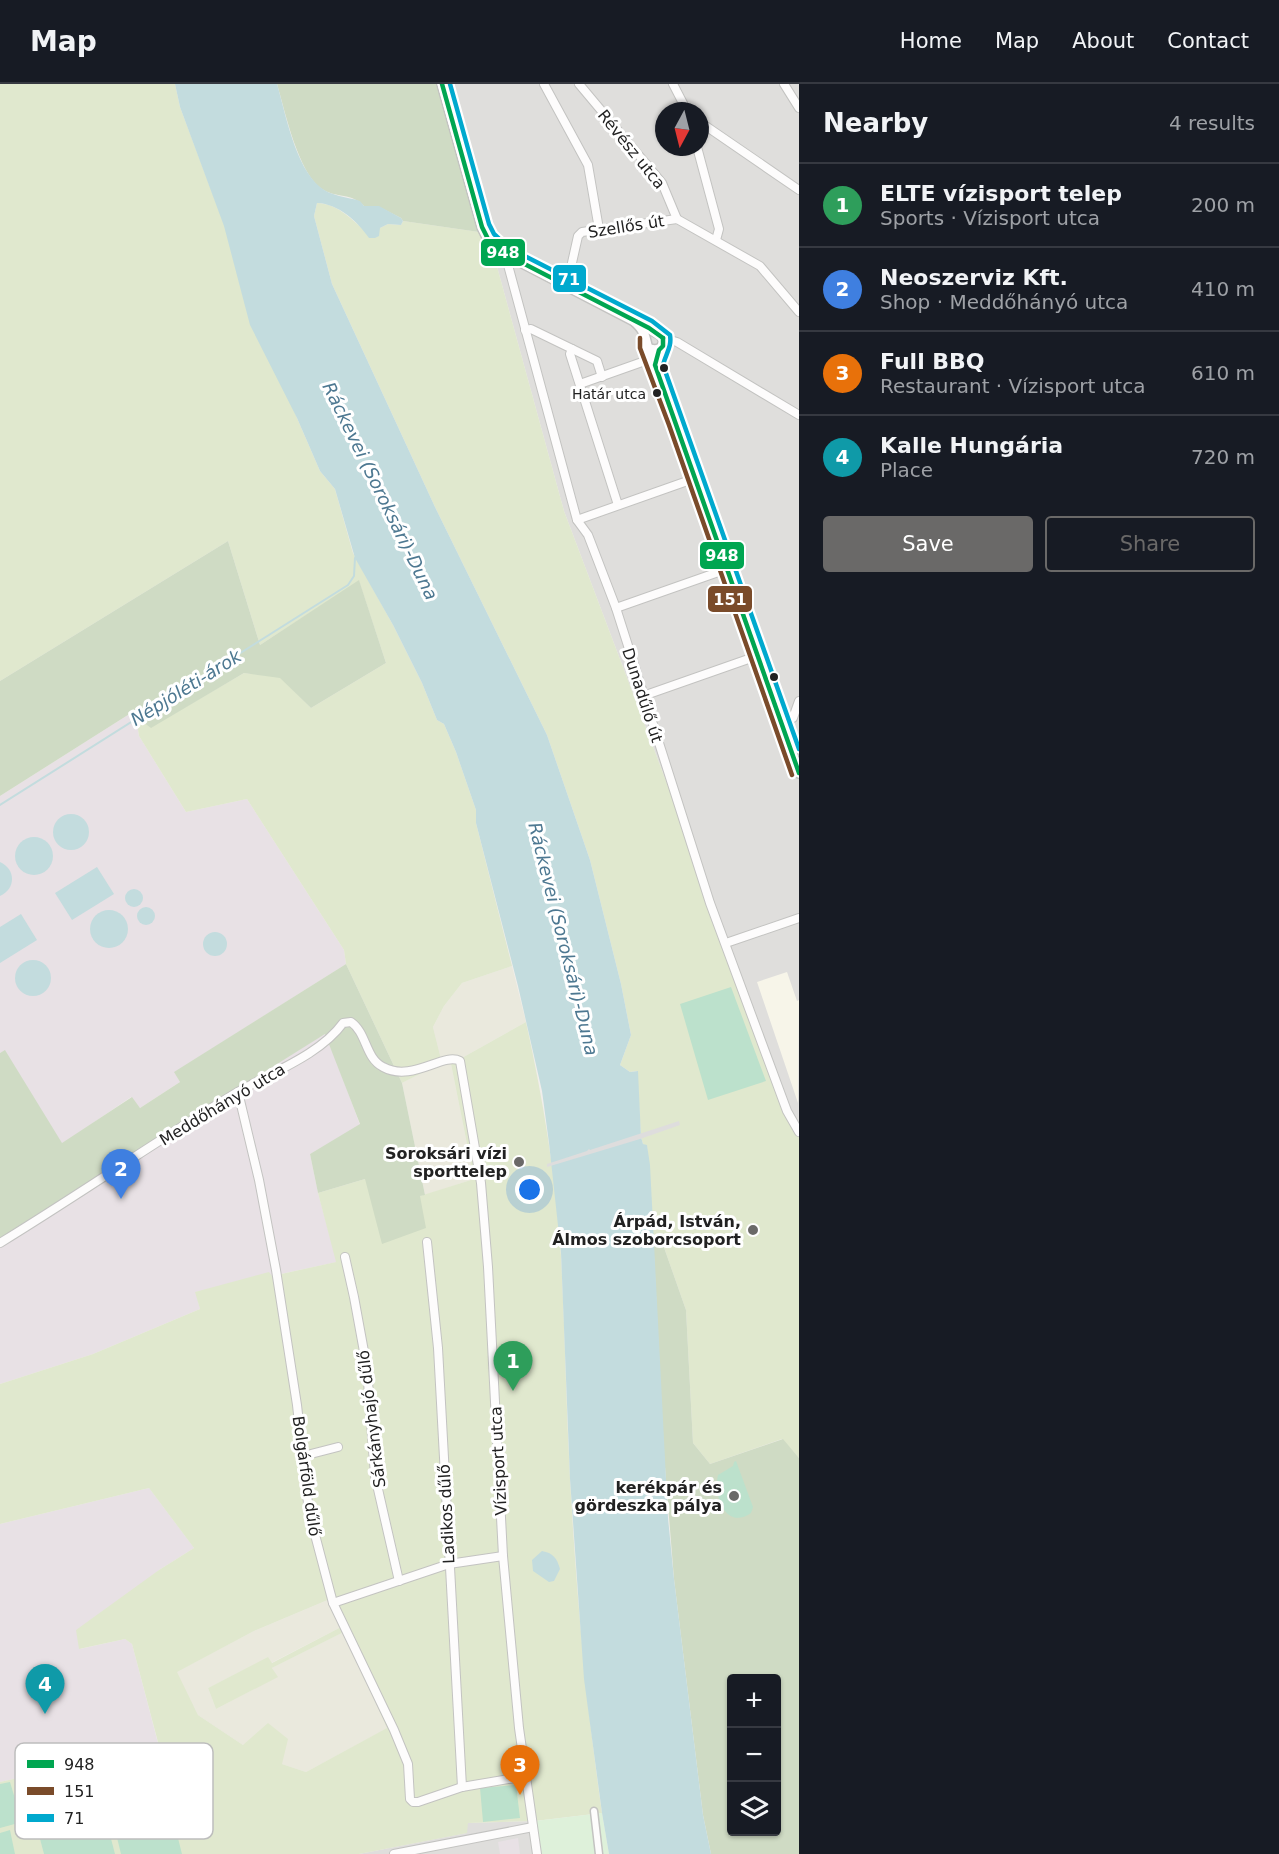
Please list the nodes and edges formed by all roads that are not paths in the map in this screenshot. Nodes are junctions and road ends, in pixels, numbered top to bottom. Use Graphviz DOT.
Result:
graph roads {
  1 [pos="442,84"];
  2 [pos="544,84"];
  3 [pos="579,84"];
  4 [pos="673,84"];
  5 [pos="784,84"];
  6 [pos="682,102"];
  7 [pos="799,108"];
  8 [pos="709,128"];
  9 [pos="700,156"];
  10 [pos="799,190"];
  11 [pos="677,219"];
  12 [pos="599,229"];
  13 [pos="716,240"];
  14 [pos="505,254"];
  15 [pos="567,285"];
  16 [pos="799,312"];
  17 [pos="525,330"];
  18 [pos="650,335"];
  19 [pos="658,346"];
  20 [pos="572,349"];
  21 [pos="645,362"];
  22 [pos="602,377"];
  23 [pos="580,384"];
  24 [pos="799,415"];
  25 [pos="696,478"];
  26 [pos="618,505"];
  27 [pos="577,520"];
  28 [pos="727,569"];
  29 [pos="616,608"];
  30 [pos="757,656"];
  31 [pos="643,696"];
  32 [pos="799,701"];
  33 [pos="781,724"];
  34 [pos="798,770"];
  35 [pos="799,918"];
  36 [pos="726,943"];
  37 [pos="351,1022"];
  38 [pos="238,1092"];
  39 [pos="799,1132"];
  40 [pos="0,1242"];
  41 [pos="427,1242"];
  42 [pos="345,1257"];
  43 [pos="338,1447"];
  44 [pos="303,1456"];
  45 [pos="503,1556"];
  46 [pos="449,1564"];
  47 [pos="399,1581"];
  48 [pos="333,1603"];
  49 [pos="526,1776"];
  50 [pos="462,1787"];
  51 [pos="594,1811"];
  52 [pos="532,1827"];
  53 [pos="445,1844"];
  54 [pos="394,1854"];
  55 [pos="447,1854"];
  56 [pos="537,1854"];
  57 [pos="599,1854"];
  1 -- 14 [label="street"];
  2 -- 12 [label="street"];
  3 -- 11 [label="street, Révész utca"];
  4 -- 6 [label="street"];
  5 -- 7 [label="street"];
  8 -- 10 [label="street"];
  9 -- 13 [label="street"];
  11 -- 12 [label="street, Szellős út"];
  11 -- 13 [label="street, Szellős út"];
  12 -- 15 [label="street, Szellős út"];
  13 -- 16 [label="street, Szellős út"];
  14 -- 15 [label="street"];
  14 -- 17 [label="street, Dunadűlő út"];
  15 -- 18 [label="street"];
  17 -- 20 [label="street"];
  17 -- 27 [label="street, Dunadűlő út"];
  18 -- 19 [label="street"];
  18 -- 19 [label="street"];
  19 -- 24 [label="street"];
  19 -- 25 [label="street"];
  20 -- 22 [label="street"];
  20 -- 23 [label="street"];
  21 -- 22 [label="street"];
  22 -- 23 [label="street"];
  23 -- 26 [label="street"];
  25 -- 26 [label="street"];
  25 -- 28 [label="street"];
  26 -- 27 [label="street"];
  27 -- 29 [label="street, Dunadűlő út"];
  28 -- 29 [label="street"];
  28 -- 30 [label="street"];
  29 -- 31 [label="street, Dunadűlő út"];
  30 -- 31 [label="street"];
  30 -- 33 [label="street"];
  31 -- 36 [label="street, Dunadűlő út"];
  32 -- 33 [label="street"];
  33 -- 34 [label="street"];
  35 -- 36 [label="street"];
  36 -- 39 [label="street, Dunadűlő út"];
  37 -- 38 [label="street, Meddőhányó utca"];
  37 -- 45 [label="street, Vízisport utca"];
  38 -- 40 [label="street, Meddőhányó utca"];
  38 -- 44 [label="street, Bolgárföld dűlő"];
  41 -- 46 [label="street, Ladikos dűlő"];
  42 -- 47 [label="street, Sárkányhajó dűlő"];
  43 -- 44 [label="street"];
  44 -- 48 [label="street, Bolgárföld dűlő"];
  45 -- 46 [label="street"];
  45 -- 49 [label="street, Vízisport utca"];
  46 -- 47 [label="street"];
  46 -- 50 [label="street, Ladikos dűlő"];
  47 -- 48 [label="street"];
  48 -- 50 [label="street, Bolgárföld dűlő"];
  49 -- 50 [label="street, Bolgárföld dűlő"];
  49 -- 52 [label="street, Vízisport utca"];
  51 -- 57 [label="street"];
  52 -- 53 [label="street"];
  52 -- 56 [label="street, Vízisport utca"];
  53 -- 54 [label="street"];
  53 -- 55 [label="street"];
}
